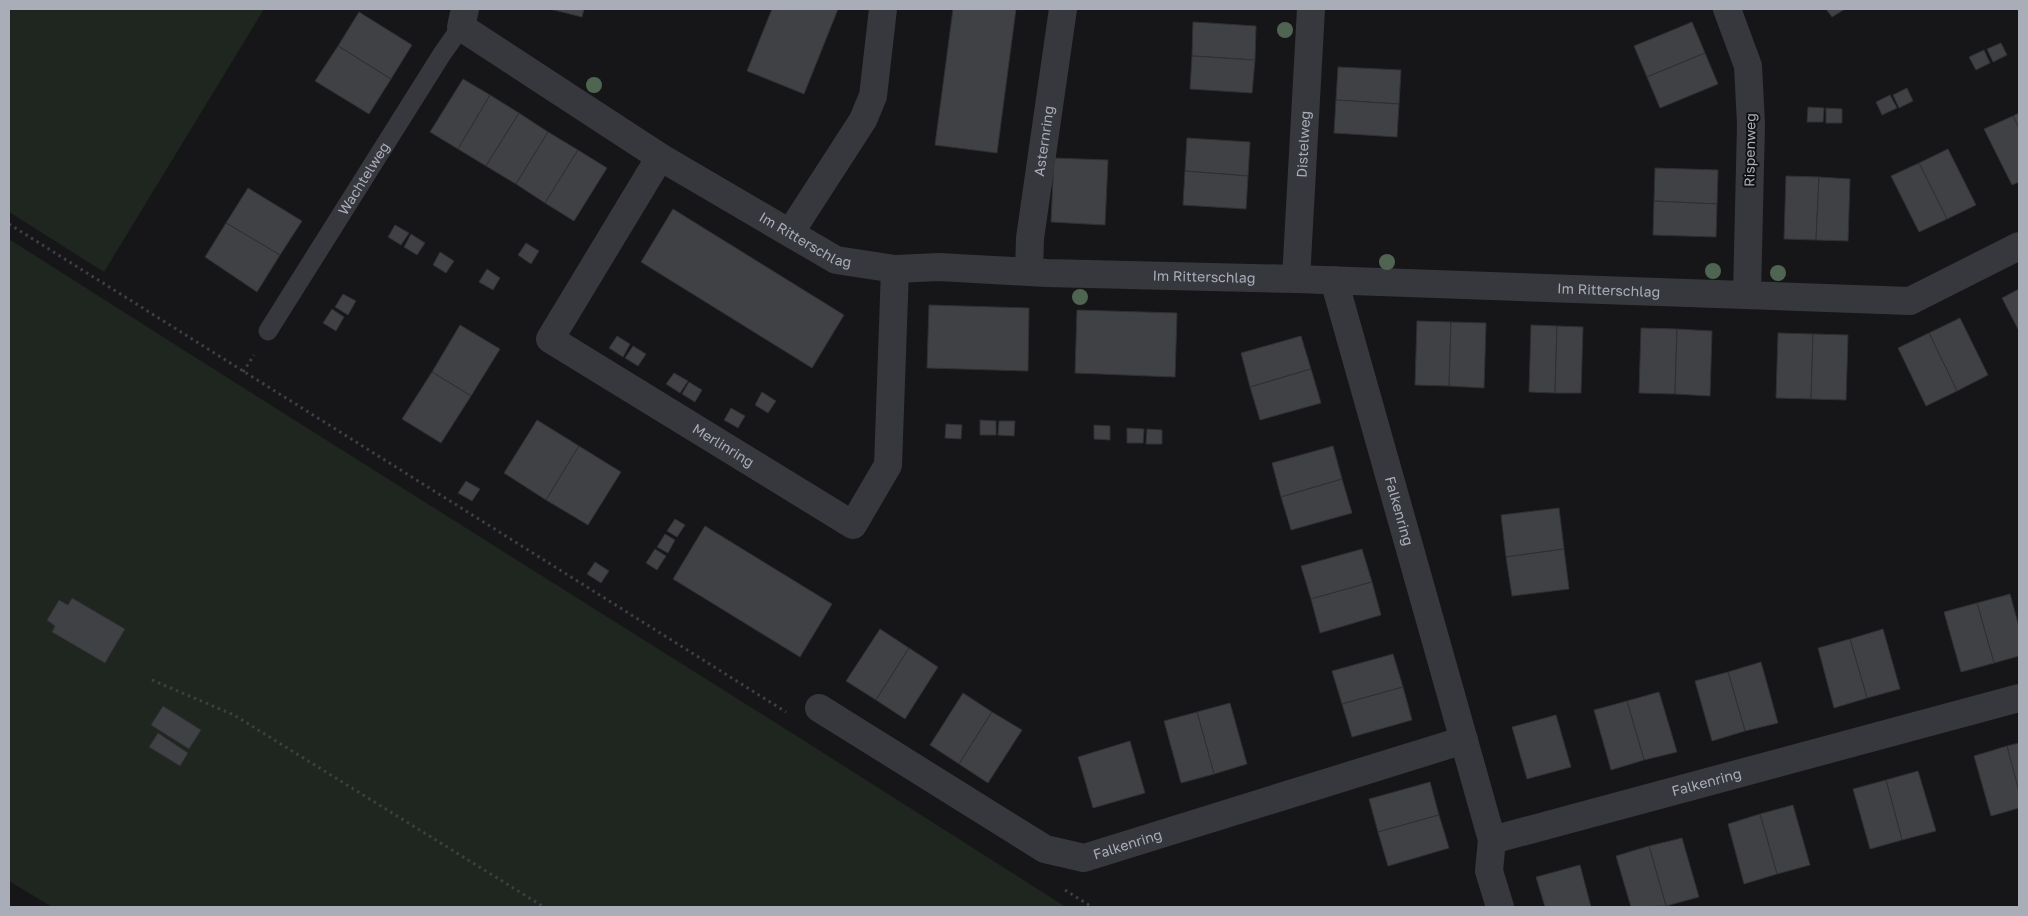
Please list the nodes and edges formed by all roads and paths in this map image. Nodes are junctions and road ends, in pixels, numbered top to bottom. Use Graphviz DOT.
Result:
graph roads {
  1 [pos="883,9"];
  2 [pos="1064,9"];
  3 [pos="1311,9"];
  4 [pos="1727,9"];
  5 [pos="463,18"];
  6 [pos="660,157"];
  7 [pos="9,224"];
  8 [pos="790,233"];
  9 [pos="2019,246"];
  10 [pos="895,268"];
  11 [pos="1029,272"];
  12 [pos="1296,279"];
  13 [pos="1334,280"];
  14 [pos="1747,294"];
  15 [pos="268,331"];
  16 [pos="152,680"];
  17 [pos="2019,698"];
  18 [pos="819,708"];
  19 [pos="792,716"];
  20 [pos="1464,740"];
  21 [pos="1492,840"];
  22 [pos="544,907"];
  23 [pos="1500,907"];
  1 -- 8 [label="street"];
  2 -- 11 [label="street, Asternring"];
  3 -- 12 [label="street, Distelweg"];
  4 -- 14 [label="street, Rispenweg"];
  5 -- 6 [label="street, Im Ritterschlag"];
  5 -- 15 [label="lane, Wachtelweg"];
  6 -- 8 [label="street, Im Ritterschlag"];
  6 -- 10 [label="street, Merlinring"];
  7 -- 19 [label="path"];
  8 -- 10 [label="street, Im Ritterschlag"];
  9 -- 14 [label="street, Im Ritterschlag"];
  10 -- 11 [label="street, Im Ritterschlag"];
  11 -- 12 [label="street, Im Ritterschlag"];
  12 -- 13 [label="street, Im Ritterschlag"];
  13 -- 14 [label="street, Im Ritterschlag"];
  13 -- 20 [label="street, Falkenring"];
  16 -- 22 [label="path"];
  17 -- 21 [label="street, Falkenring"];
  18 -- 20 [label="street, Falkenring"];
  20 -- 21 [label="street, Falkenring"];
  21 -- 23 [label="street"];
}
